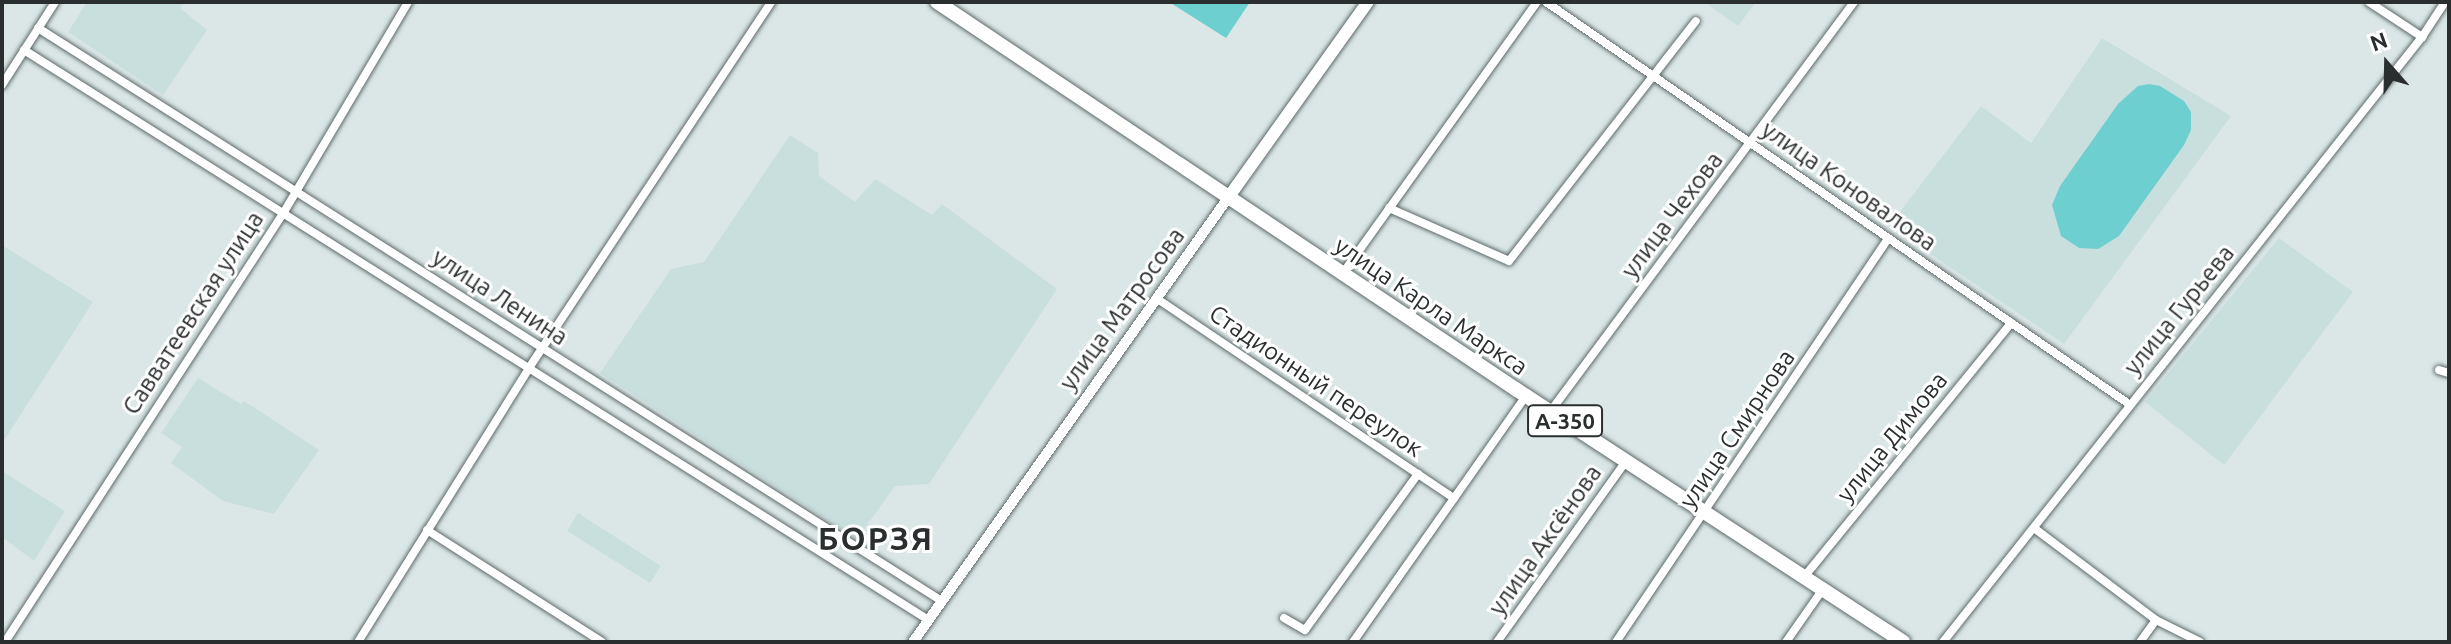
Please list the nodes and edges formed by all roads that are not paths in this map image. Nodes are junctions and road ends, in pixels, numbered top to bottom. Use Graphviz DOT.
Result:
graph roads {
  1 [pos="55,2"];
  2 [pos="408,2"];
  3 [pos="771,2"];
  4 [pos="937,2"];
  5 [pos="1368,2"];
  6 [pos="1537,2"];
  7 [pos="1546,2"];
  8 [pos="1854,2"];
  9 [pos="2369,2"];
  10 [pos="2445,2"];
  11 [pos="1696,21"];
  12 [pos="38,28"];
  13 [pos="2422,37"];
  14 [pos="24,50"];
  15 [pos="1654,76"];
  16 [pos="2,85"];
  17 [pos="1751,143"];
  18 [pos="297,189"];
  19 [pos="1228,198"];
  20 [pos="1389,208"];
  21 [pos="284,212"];
  22 [pos="1888,238"];
  23 [pos="1343,273"];
  24 [pos="1156,298"];
  25 [pos="2011,323"];
  26 [pos="543,348"];
  27 [pos="529,368"];
  28 [pos="2439,370"];
  29 [pos="2449,373"];
  30 [pos="1526,396"];
  31 [pos="2129,404"];
  32 [pos="1550,412"];
  33 [pos="1626,461"];
  34 [pos="1418,474"];
  35 [pos="1454,498"];
  36 [pos="1705,513"];
  37 [pos="2034,528"];
  38 [pos="427,530"];
  39 [pos="1804,577"];
  40 [pos="1823,589"];
  41 [pos="940,600"];
  42 [pos="1284,618"];
  43 [pos="927,619"];
  44 [pos="2156,620"];
  45 [pos="5,642"];
  46 [pos="358,642"];
  47 [pos="602,642"];
  48 [pos="913,642"];
  49 [pos="1353,642"];
  50 [pos="1497,642"];
  51 [pos="1616,642"];
  52 [pos="1786,642"];
  53 [pos="1903,642"];
  54 [pos="1943,642"];
  55 [pos="2140,642"];
  56 [pos="2200,642"];
  1 -- 12 [label="street"];
  2 -- 18 [label="street, Савватеевская улица"];
  3 -- 26 [label="street"];
  4 -- 19 [label="highway, улица Карла Маркса / А-350"];
  5 -- 19 [label="main road, улица Матросова"];
  6 -- 20 [label="street"];
  7 -- 15 [label="street, улица Коновалова"];
  8 -- 17 [label="street, улица Чехова"];
  9 -- 13 [label="street"];
  10 -- 13 [label="street, улица Гурьева"];
  11 -- 15 [label="street"];
  12 -- 14 [label="street"];
  12 -- 18 [label="street, улица Ленина"];
  13 -- 31 [label="street, улица Гурьева"];
  14 -- 16 [label="street"];
  14 -- 21 [label="street, улица Ленина"];
  15 -- 17 [label="street, улица Коновалова"];
  15 -- 20 [label="street"];
  17 -- 22 [label="street, улица Коновалова"];
  17 -- 32 [label="street, улица Чехова"];
  18 -- 21 [label="street, Савватеевская улица"];
  18 -- 26 [label="street, улица Ленина"];
  19 -- 23 [label="highway, улица Карла Маркса / А-350"];
  19 -- 24 [label="street, улица Матросова"];
  20 -- 23 [label="street"];
  21 -- 27 [label="street, улица Ленина"];
  21 -- 45 [label="street, Савватеевская улица"];
  22 -- 25 [label="street, улица Коновалова"];
  22 -- 36 [label="street, улица Смирнова"];
  23 -- 30 [label="highway, улица Карла Маркса / А-350"];
  24 -- 34 [label="street, Стадионный переулок"];
  24 -- 41 [label="street, улица Матросова"];
  25 -- 31 [label="street, улица Коновалова"];
  25 -- 39 [label="street, улица Димова"];
  26 -- 27 [label="street"];
  26 -- 41 [label="street, улица Ленина"];
  27 -- 38 [label="street"];
  27 -- 43 [label="street, улица Ленина"];
  28 -- 29 [label="street"];
  30 -- 32 [label="highway, улица Карла Маркса / А-350"];
  30 -- 35 [label="street"];
  31 -- 37 [label="street, улица Гурьева"];
  32 -- 33 [label="highway, улица Карла Маркса / А-350"];
  33 -- 36 [label="highway, улица Карла Маркса / А-350"];
  33 -- 50 [label="street, улица Аксёнова"];
  34 -- 35 [label="street, Стадионный переулок"];
  34 -- 42 [label="street"];
  35 -- 49 [label="street"];
  36 -- 39 [label="highway, улица Карла Маркса / А-350"];
  36 -- 51 [label="street, улица Смирнова"];
  37 -- 44 [label="street"];
  37 -- 54 [label="street, улица Гурьева"];
  38 -- 46 [label="street"];
  38 -- 47 [label="street"];
  39 -- 40 [label="highway, улица Карла Маркса / А-350"];
  40 -- 52 [label="street"];
  40 -- 53 [label="highway, улица Карла Маркса / А-350"];
  41 -- 43 [label="street, улица Матросова"];
  43 -- 48 [label="street, улица Матросова"];
  44 -- 55 [label="street"];
  44 -- 56 [label="street"];
}
